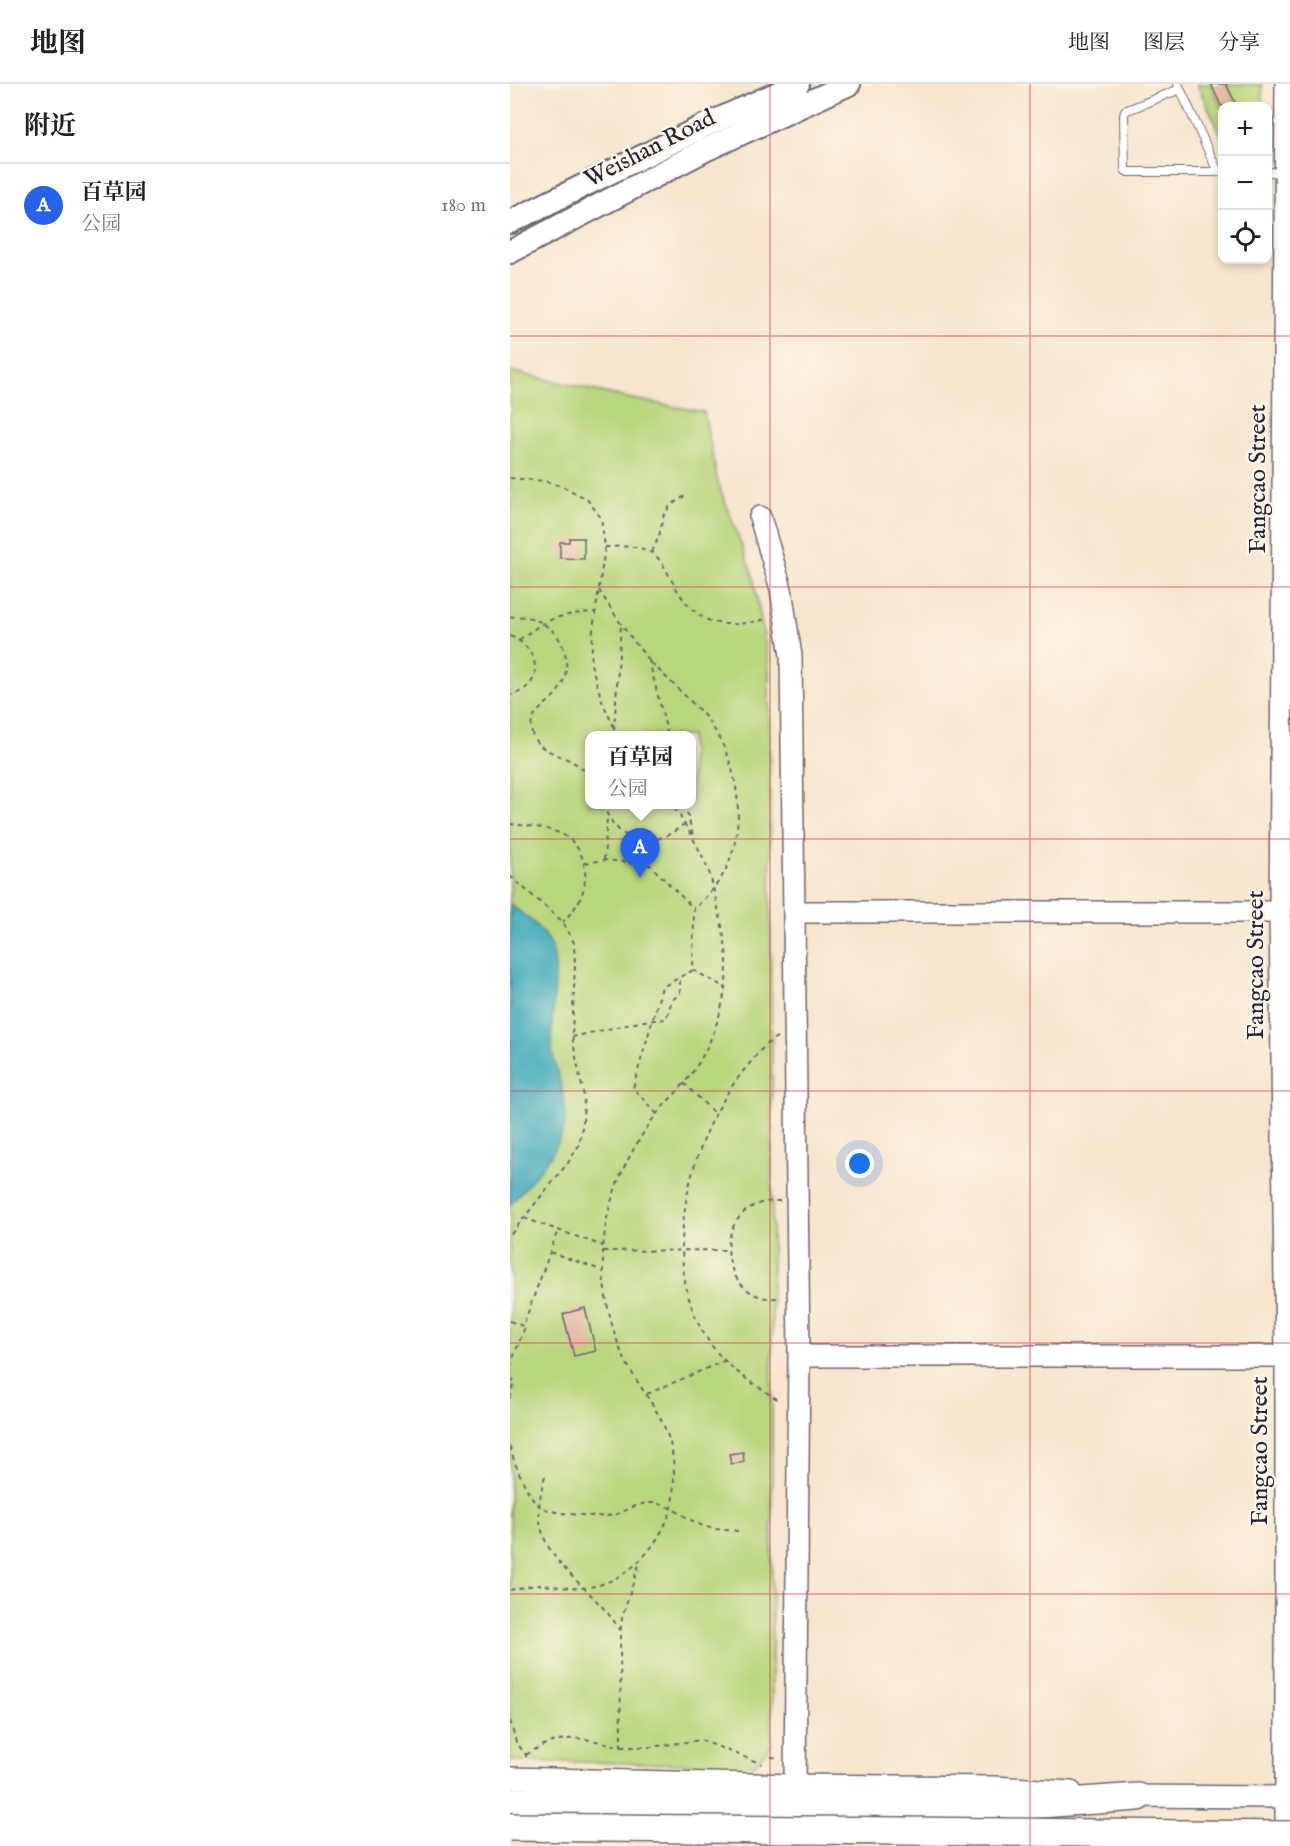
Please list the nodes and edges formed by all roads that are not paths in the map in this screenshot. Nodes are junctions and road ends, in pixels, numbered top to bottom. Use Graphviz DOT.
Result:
graph roads {
  1 [pos="798,84"];
  2 [pos="849,84"];
  3 [pos="1286,84"];
  4 [pos="1179,86"];
  5 [pos="1218,168"];
  6 [pos="1218,172"];
  7 [pos="1277,173"];
  8 [pos="1288,200"];
  9 [pos="510,222"];
  10 [pos="510,252"];
  11 [pos="760,517"];
  12 [pos="794,912"];
  13 [pos="1281,912"];
  14 [pos="799,1356"];
  15 [pos="1286,1356"];
  16 [pos="510,1779"];
  17 [pos="795,1785"];
  18 [pos="1138,1797"];
  19 [pos="1288,1797"];
  20 [pos="510,1802"];
  21 [pos="999,1807"];
  22 [pos="510,1818"];
  23 [pos="1138,1825"];
  24 [pos="510,1827"];
  25 [pos="1288,1833"];
  1 -- 9 [label="main road, Weishan Road"];
  2 -- 10 [label="main road, Weishan Road"];
  3 -- 7 [label="main road, Fangcao Street"];
  4 -- 5 [label="lane"];
  4 -- 6 [label="lane"];
  7 -- 8 [label="main road, Fangcao Street"];
  8 -- 13 [label="main road, Fangcao Street"];
  11 -- 12 [label="main road"];
  12 -- 13 [label="main road"];
  12 -- 14 [label="main road"];
  13 -- 15 [label="main road, Fangcao Street"];
  14 -- 15 [label="main road"];
  14 -- 17 [label="main road"];
  15 -- 19 [label="main road, Fangcao Street"];
  16 -- 17 [label="main road"];
  17 -- 18 [label="main road"];
  18 -- 19 [label="main road"];
  18 -- 21 [label="highway"];
  19 -- 25 [label="main road, Fangcao Street"];
  20 -- 21 [label="highway"];
  21 -- 23 [label="highway"];
  22 -- 23 [label="main road"];
  23 -- 25 [label="main road"];
  24 -- 25 [label="highway, bridge"];
}
